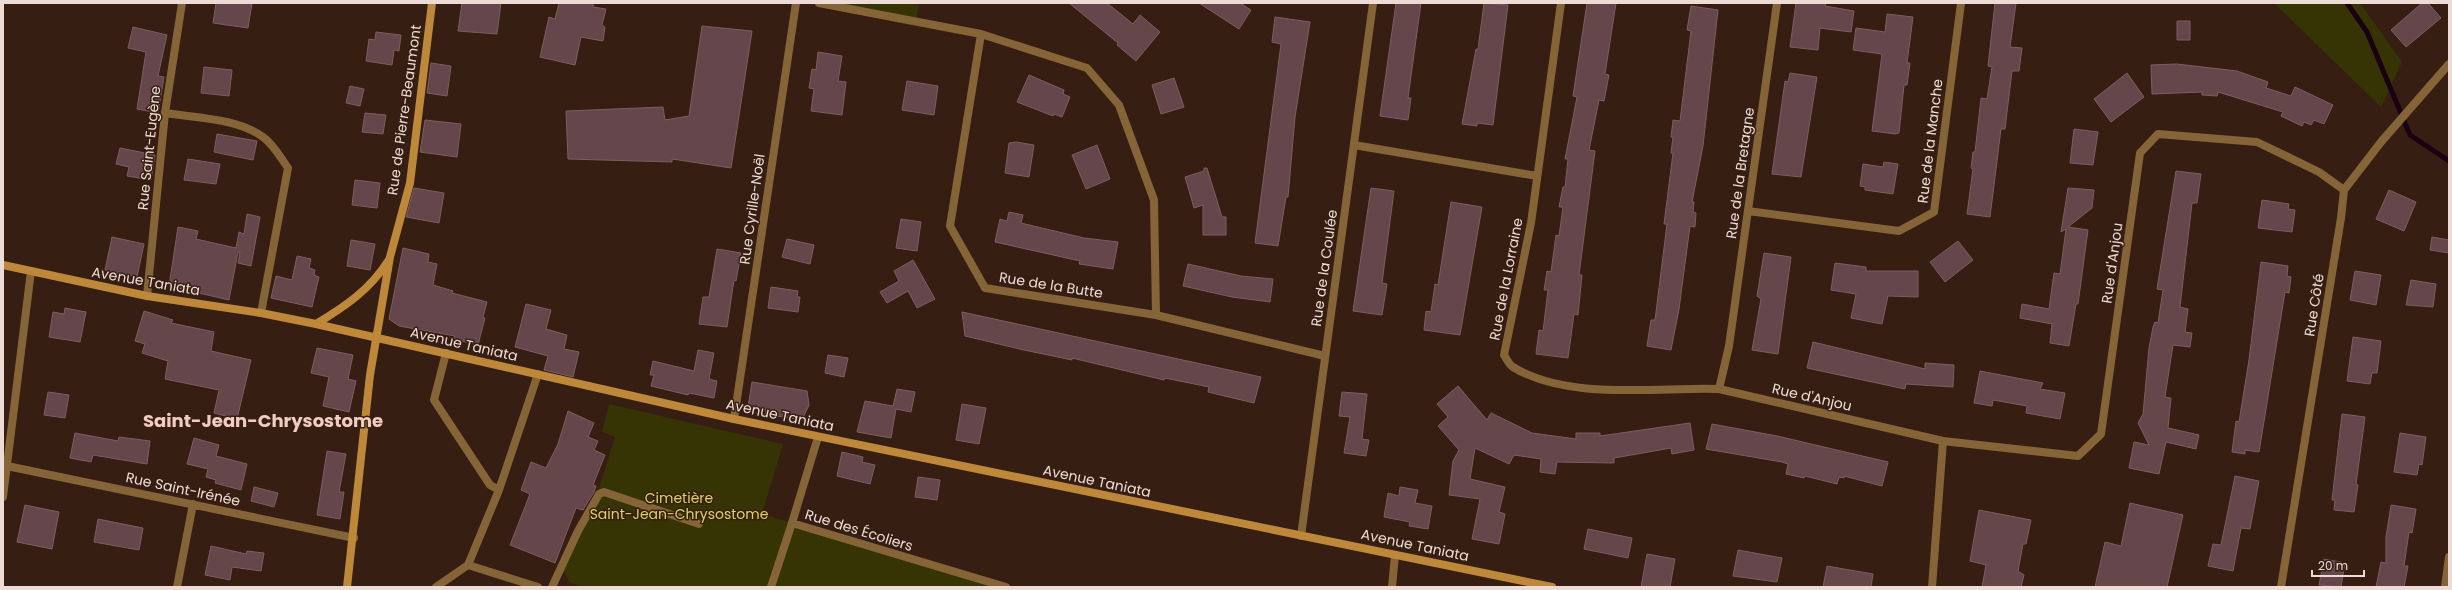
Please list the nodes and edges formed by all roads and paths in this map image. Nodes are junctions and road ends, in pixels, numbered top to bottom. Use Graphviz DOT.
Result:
graph roads {
  1 [pos="182,3"];
  2 [pos="432,3"];
  3 [pos="796,3"];
  4 [pos="819,3"];
  5 [pos="1373,3"];
  6 [pos="1561,3"];
  7 [pos="1777,3"];
  8 [pos="1961,3"];
  9 [pos="981,34"];
  10 [pos="2449,64"];
  11 [pos="165,113"];
  12 [pos="1354,144"];
  13 [pos="1537,176"];
  14 [pos="2344,190"];
  15 [pos="1748,211"];
  16 [pos="390,257"];
  17 [pos="3,265"];
  18 [pos="31,271"];
  19 [pos="146,296"];
  20 [pos="261,313"];
  21 [pos="1156,315"];
  22 [pos="316,324"];
  23 [pos="378,337"];
  24 [pos="446,353"];
  25 [pos="1325,356"];
  26 [pos="538,374"];
  27 [pos="1719,389"];
  28 [pos="734,419"];
  29 [pos="818,436"];
  30 [pos="1943,441"];
  31 [pos="7,466"];
  32 [pos="499,490"];
  33 [pos="3,497"];
  34 [pos="193,504"];
  35 [pos="700,524"];
  36 [pos="792,524"];
  37 [pos="1301,536"];
  38 [pos="354,538"];
  39 [pos="1395,554"];
  40 [pos="2449,557"];
  41 [pos="468,565"];
  42 [pos="177,587"];
  43 [pos="347,587"];
  44 [pos="436,587"];
  45 [pos="538,587"];
  46 [pos="552,587"];
  47 [pos="771,587"];
  48 [pos="1006,587"];
  49 [pos="1392,587"];
  50 [pos="1552,587"];
  51 [pos="1932,587"];
  52 [pos="2281,587"];
  53 [pos="2445,587"];
  1 -- 11 [label="street, Rue Saint-Eugène"];
  2 -- 16 [label="main road, Rue de Pierre-Beaumont"];
  3 -- 28 [label="street, Rue Cyrille-Noël"];
  4 -- 9 [label="street"];
  5 -- 12 [label="street, Rue de la Coulée"];
  6 -- 13 [label="street, Rue de la Lorraine"];
  7 -- 15 [label="street, Rue de la Bretagne"];
  8 -- 15 [label="street, Rue de la Manche"];
  9 -- 21 [label="street"];
  9 -- 21 [label="street, Rue de la Butte"];
  10 -- 14 [label="street"];
  11 -- 19 [label="street, Rue Saint-Eugène"];
  11 -- 20 [label="street"];
  12 -- 13 [label="street"];
  12 -- 25 [label="street, Rue de la Coulée"];
  13 -- 27 [label="street, Rue de la Lorraine"];
  14 -- 30 [label="street, Rue d'Anjou"];
  14 -- 52 [label="street, Rue Côté"];
  15 -- 27 [label="street, Rue de la Bretagne"];
  16 -- 22 [label="main road"];
  16 -- 23 [label="main road, Rue de Pierre-Beaumont"];
  17 -- 18 [label="main road, Avenue Taniata"];
  18 -- 19 [label="main road, Avenue Taniata"];
  18 -- 31 [label="street"];
  19 -- 20 [label="main road, Avenue Taniata"];
  20 -- 22 [label="main road, Avenue Taniata"];
  21 -- 25 [label="street, Rue de la Butte"];
  22 -- 23 [label="main road, Avenue Taniata"];
  23 -- 24 [label="main road, Avenue Taniata"];
  23 -- 38 [label="main road, Rue de Pierre-Beaumont"];
  24 -- 26 [label="main road, Avenue Taniata"];
  24 -- 32 [label="street"];
  25 -- 37 [label="street, Rue de la Coulée"];
  26 -- 28 [label="main road, Avenue Taniata"];
  26 -- 32 [label="street"];
  27 -- 30 [label="street, Rue d'Anjou"];
  28 -- 29 [label="main road, Avenue Taniata"];
  29 -- 36 [label="street, Rue des Écoliers"];
  29 -- 37 [label="main road, Avenue Taniata"];
  30 -- 51 [label="street"];
  31 -- 33 [label="street"];
  31 -- 34 [label="street, Rue Saint-Irénée"];
  32 -- 41 [label="street"];
  34 -- 38 [label="street, Rue Saint-Irénée"];
  34 -- 42 [label="street"];
  35 -- 46 [label="street"];
  36 -- 47 [label="street"];
  36 -- 48 [label="street, Rue des Écoliers"];
  37 -- 39 [label="main road, Avenue Taniata"];
  38 -- 43 [label="main road, Rue de Pierre-Beaumont"];
  39 -- 49 [label="street"];
  39 -- 50 [label="main road, Avenue Taniata"];
  40 -- 53 [label="street"];
  41 -- 44 [label="street"];
  41 -- 45 [label="street"];
}
